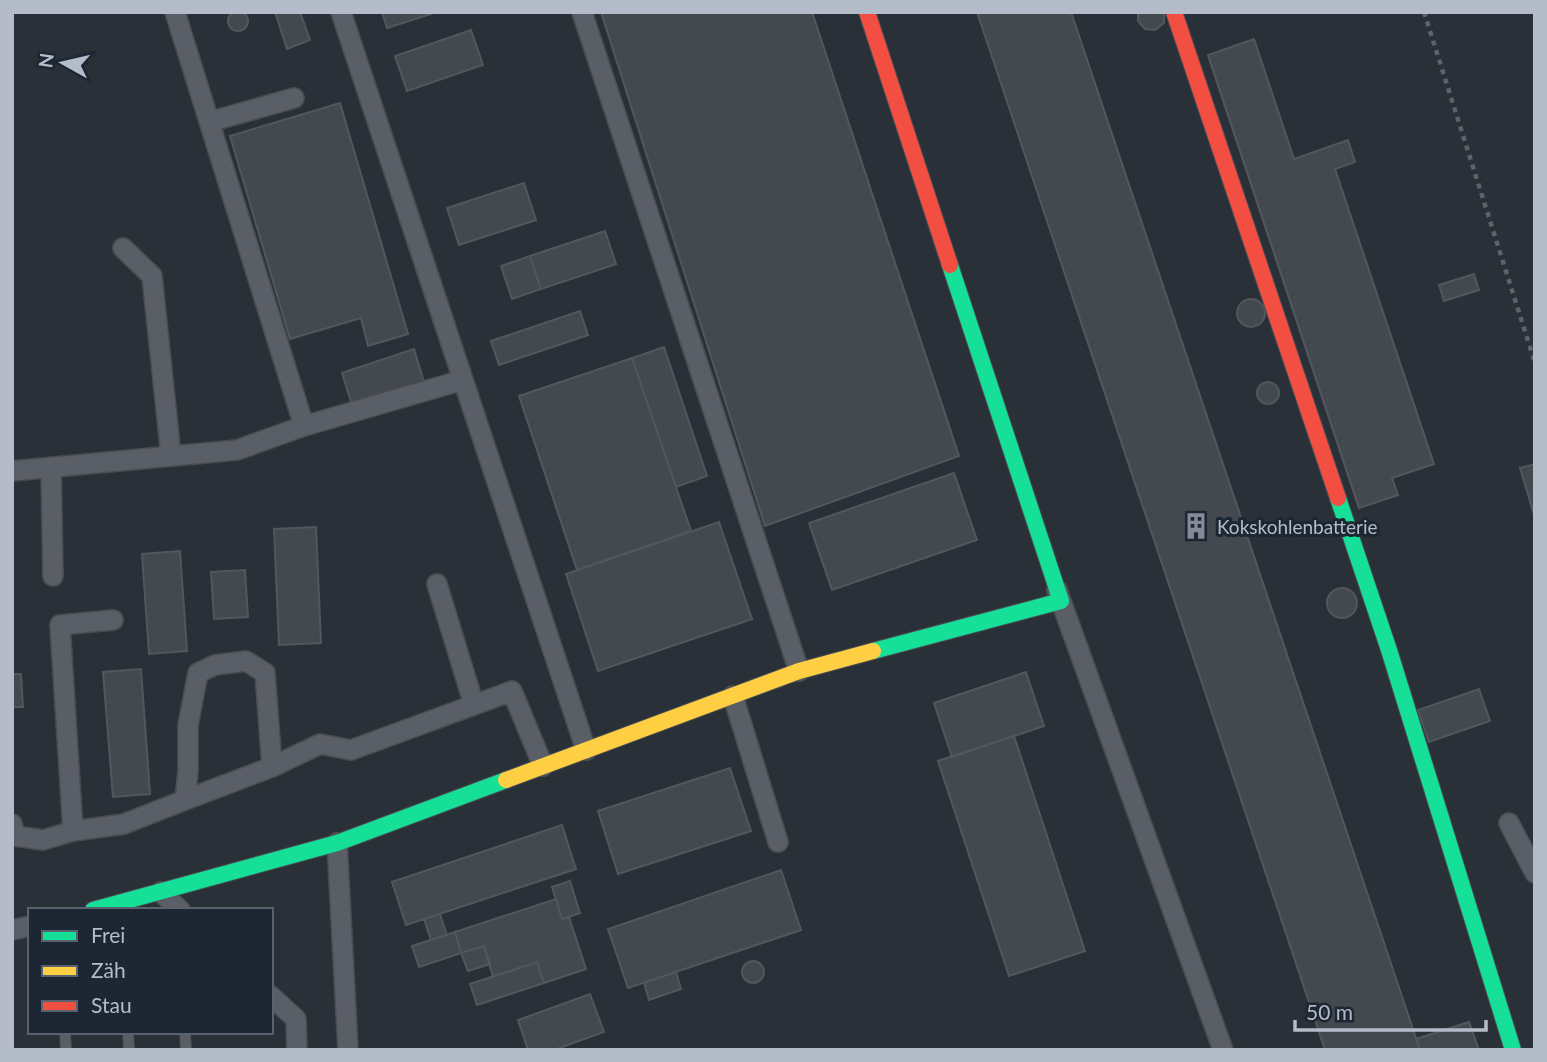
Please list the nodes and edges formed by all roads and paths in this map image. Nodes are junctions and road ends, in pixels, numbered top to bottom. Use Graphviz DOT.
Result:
graph roads {
  1 [pos="175,12"];
  2 [pos="341,12"];
  3 [pos="582,12"];
  4 [pos="867,12"];
  5 [pos="1174,12"];
  6 [pos="1424,12"];
  7 [pos="294,98"];
  8 [pos="209,122"];
  9 [pos="122,248"];
  10 [pos="1535,363"];
  11 [pos="463,380"];
  12 [pos="304,426"];
  13 [pos="171,456"];
  14 [pos="51,467"];
  15 [pos="12,471"];
  16 [pos="53,576"];
  17 [pos="1053,577"];
  18 [pos="437,584"];
  19 [pos="113,620"];
  20 [pos="799,671"];
  21 [pos="733,696"];
  22 [pos="474,705"];
  23 [pos="586,750"];
  24 [pos="543,766"];
  25 [pos="272,767"];
  26 [pos="185,800"];
  27 [pos="1509,823"];
  28 [pos="12,824"];
  29 [pos="73,831"];
  30 [pos="778,842"];
  31 [pos="337,843"];
  32 [pos="1535,873"];
  33 [pos="161,892"];
  34 [pos="138,904"];
  35 [pos="108,908"];
  36 [pos="178,908"];
  37 [pos="273,998"];
  38 [pos="297,1050"];
  39 [pos="348,1050"];
  40 [pos="1223,1050"];
  41 [pos="1513,1050"];
  1 -- 8 [label="street"];
  2 -- 11 [label="street"];
  3 -- 20 [label="street"];
  4 -- 17 [label="street"];
  5 -- 41 [label="street"];
  6 -- 10 [label="path"];
  7 -- 8 [label="street"];
  8 -- 12 [label="street"];
  9 -- 13 [label="street"];
  11 -- 12 [label="street"];
  11 -- 23 [label="street"];
  12 -- 13 [label="street"];
  13 -- 14 [label="street"];
  14 -- 15 [label="street"];
  14 -- 16 [label="street"];
  17 -- 20 [label="street"];
  17 -- 40 [label="street"];
  18 -- 22 [label="street"];
  19 -- 29 [label="street"];
  20 -- 21 [label="street"];
  21 -- 23 [label="street"];
  21 -- 30 [label="street"];
  22 -- 24 [label="street"];
  22 -- 25 [label="street"];
  23 -- 24 [label="street"];
  24 -- 31 [label="street"];
  25 -- 26 [label="street"];
  25 -- 26 [label="street"];
  26 -- 29 [label="street"];
  27 -- 32 [label="street"];
  28 -- 29 [label="street"];
  31 -- 33 [label="street"];
  31 -- 39 [label="street"];
  33 -- 34 [label="street"];
  33 -- 36 [label="street"];
  34 -- 35 [label="street"];
  37 -- 38 [label="street"];
}
